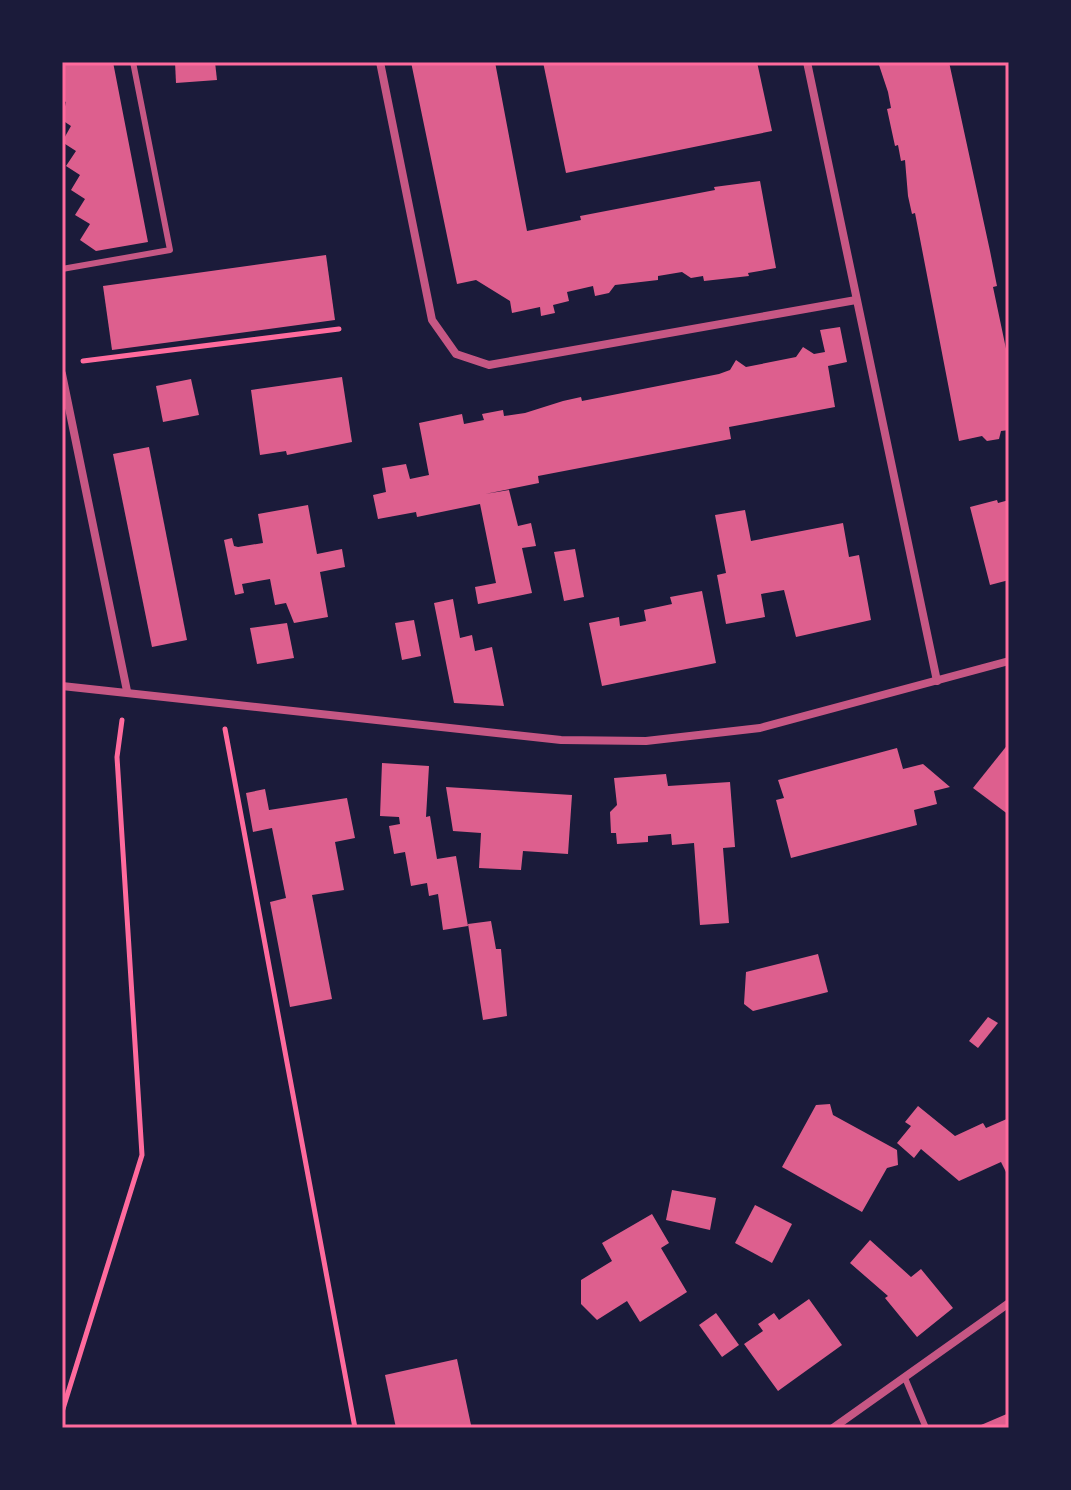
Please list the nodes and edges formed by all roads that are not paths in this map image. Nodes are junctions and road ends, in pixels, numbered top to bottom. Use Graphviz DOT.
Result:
graph roads {
  1 [pos="133,62"];
  2 [pos="380,62"];
  3 [pos="807,62"];
  4 [pos="62,269"];
  5 [pos="856,300"];
  6 [pos="62,374"];
  7 [pos="1009,661"];
  8 [pos="937,681"];
  9 [pos="62,686"];
  10 [pos="127,691"];
  11 [pos="1009,1303"];
  12 [pos="905,1378"];
  13 [pos="833,1428"];
  14 [pos="926,1428"];
  1 -- 4 [label="lane"];
  2 -- 5 [label="street"];
  3 -- 5 [label="street"];
  5 -- 8 [label="street"];
  6 -- 10 [label="street"];
  7 -- 8 [label="street"];
  8 -- 10 [label="street"];
  9 -- 10 [label="street"];
  11 -- 12 [label="street"];
  12 -- 13 [label="street"];
  12 -- 14 [label="lane"];
}
